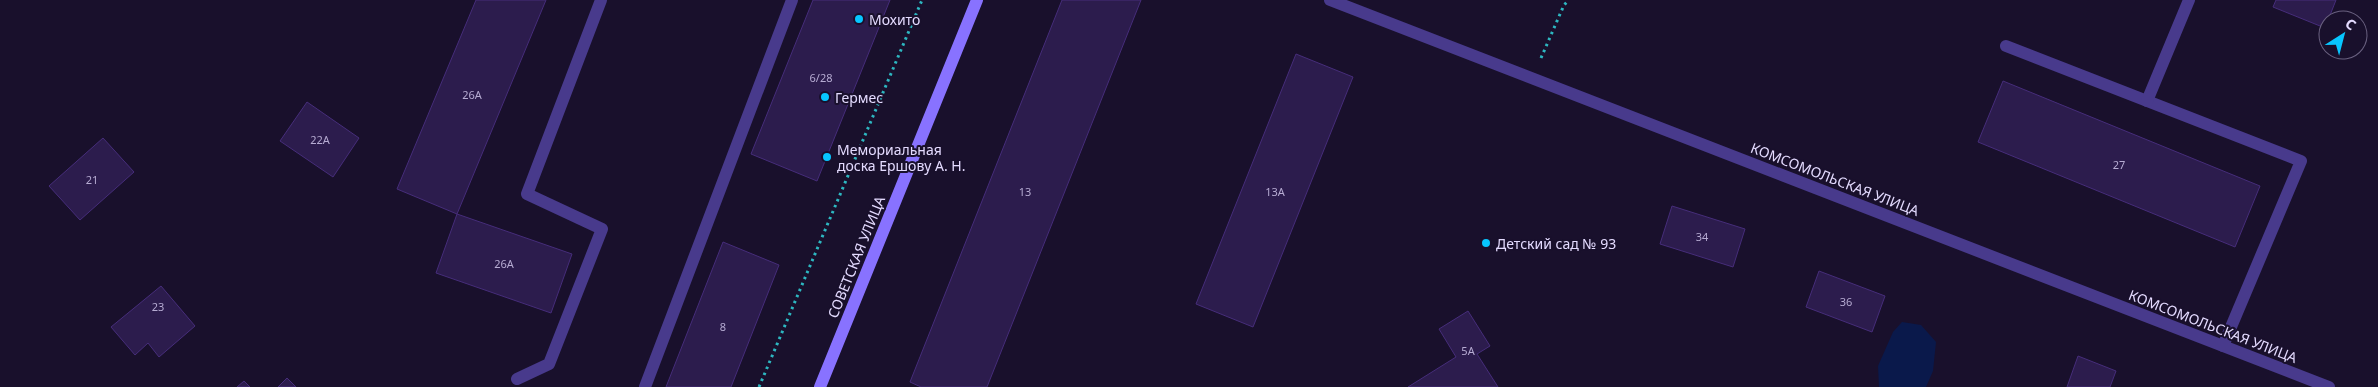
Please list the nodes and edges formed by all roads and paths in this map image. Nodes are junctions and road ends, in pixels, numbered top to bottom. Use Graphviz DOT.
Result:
graph roads {
  1 [pos="601,0"];
  2 [pos="792,0"];
  3 [pos="922,0"];
  4 [pos="977,0"];
  5 [pos="1330,0"];
  6 [pos="1569,0"];
  7 [pos="2189,0"];
  8 [pos="2006,46"];
  9 [pos="1532,78"];
  10 [pos="2147,101"];
  11 [pos="2224,346"];
  12 [pos="517,379"];
  13 [pos="645,387"];
  14 [pos="759,387"];
  15 [pos="820,387"];
  16 [pos="2329,387"];
  1 -- 12 [label="street"];
  2 -- 13 [label="street"];
  3 -- 14 [label="path"];
  4 -- 15 [label="street, СОВЕТСКАЯ УЛИЦА"];
  5 -- 9 [label="street, КОМСОМОЛЬСКАЯ УЛИЦА"];
  6 -- 9 [label="path"];
  7 -- 10 [label="street"];
  8 -- 10 [label="street"];
  9 -- 11 [label="street, КОМСОМОЛЬСКАЯ УЛИЦА"];
  10 -- 11 [label="street"];
  11 -- 16 [label="street, КОМСОМОЛЬСКАЯ УЛИЦА"];
}
